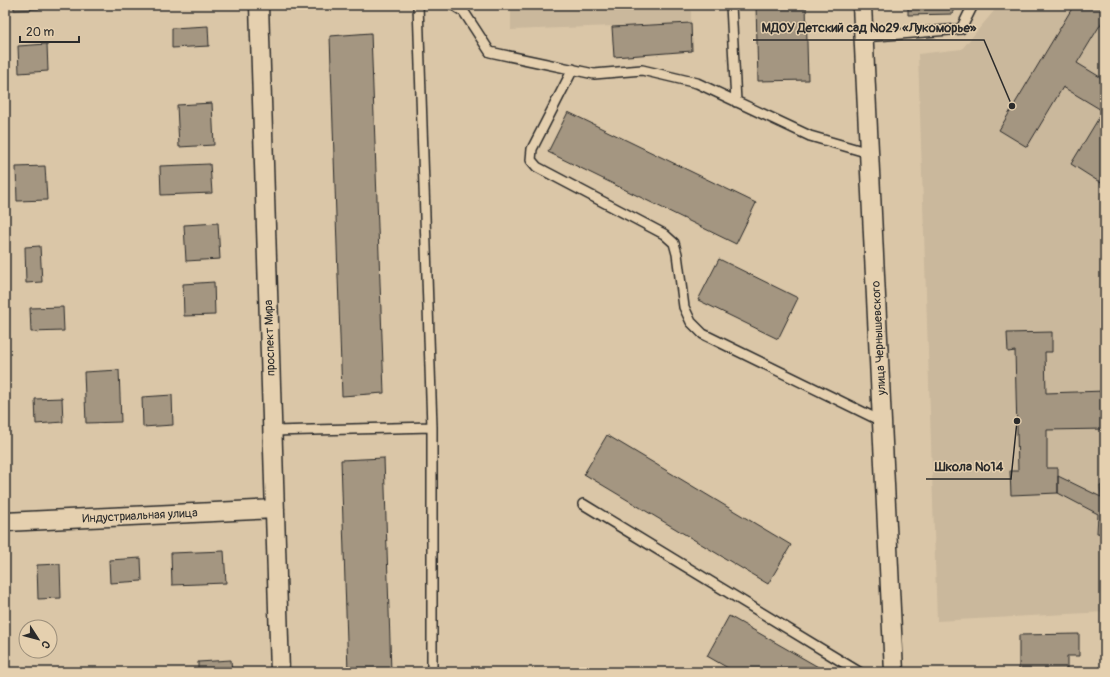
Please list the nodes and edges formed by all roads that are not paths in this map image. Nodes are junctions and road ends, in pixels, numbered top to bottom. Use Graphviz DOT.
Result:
graph roads {
  1 [pos="259,5"];
  2 [pos="418,5"];
  3 [pos="453,5"];
  4 [pos="732,5"];
  5 [pos="862,5"];
  6 [pos="973,5"];
  7 [pos="864,37"];
  8 [pos="572,70"];
  9 [pos="736,102"];
  10 [pos="869,153"];
  11 [pos="883,422"];
  12 [pos="432,427"];
  13 [pos="273,431"];
  14 [pos="583,504"];
  15 [pos="275,509"];
  16 [pos="5,522"];
  17 [pos="280,672"];
  18 [pos="432,672"];
  19 [pos="859,672"];
  20 [pos="894,672"];
  1 -- 13 [label="street, проспект Мира"];
  2 -- 12 [label="lane"];
  3 -- 8 [label="lane"];
  4 -- 9 [label="lane"];
  5 -- 7 [label="street, улица Чернышевского"];
  6 -- 7 [label="lane"];
  7 -- 10 [label="street, улица Чернышевского"];
  8 -- 9 [label="lane"];
  8 -- 11 [label="lane"];
  9 -- 10 [label="lane"];
  10 -- 11 [label="street, улица Чернышевского"];
  11 -- 20 [label="street, улица Чернышевского"];
  12 -- 13 [label="lane"];
  12 -- 18 [label="lane"];
  13 -- 15 [label="street, проспект Мира"];
  14 -- 19 [label="lane"];
  15 -- 16 [label="street, Индустриальная улица"];
  15 -- 17 [label="street, проспект Мира"];
}
